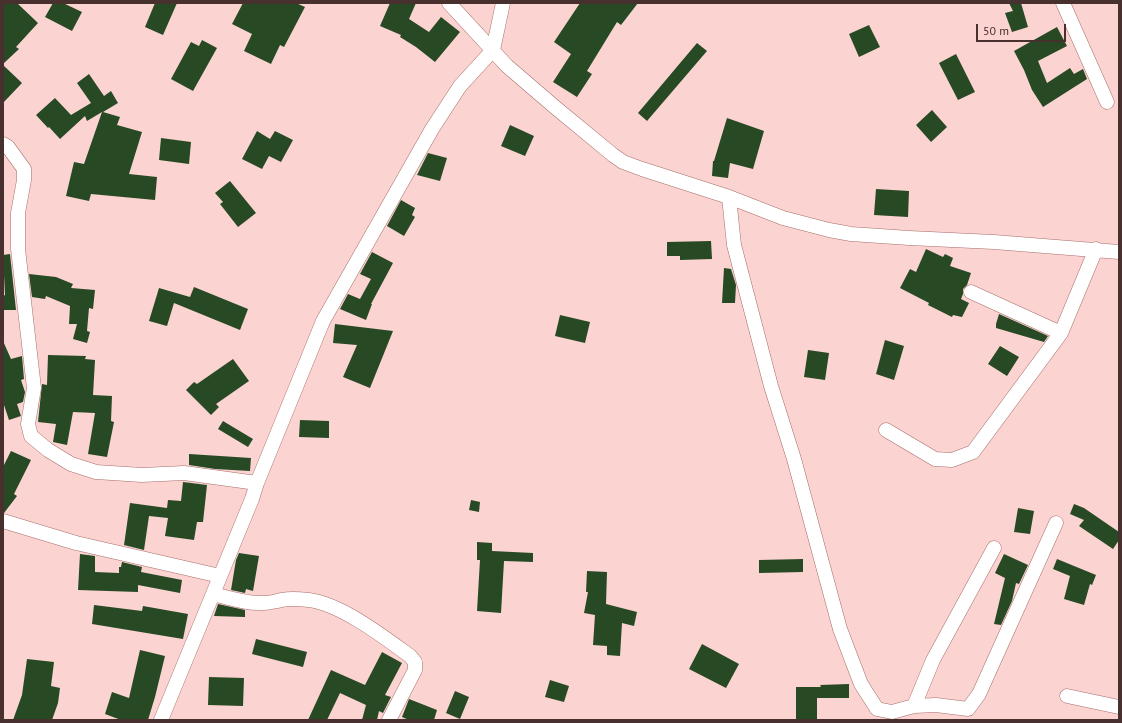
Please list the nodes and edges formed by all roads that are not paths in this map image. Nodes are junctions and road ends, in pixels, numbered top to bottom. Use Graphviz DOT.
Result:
graph roads {
  1 [pos="449,3"];
  2 [pos="503,3"];
  3 [pos="1063,3"];
  4 [pos="493,50"];
  5 [pos="1107,102"];
  6 [pos="3,144"];
  7 [pos="729,196"];
  8 [pos="1096,249"];
  9 [pos="1119,252"];
  10 [pos="971,292"];
  11 [pos="1061,333"];
  12 [pos="886,430"];
  13 [pos="257,483"];
  14 [pos="3,521"];
  15 [pos="1056,523"];
  16 [pos="994,548"];
  17 [pos="220,576"];
  18 [pos="213,594"];
  19 [pos="1067,696"];
  20 [pos="1119,707"];
  21 [pos="905,712"];
  22 [pos="161,720"];
  23 [pos="389,720"];
  1 -- 4 [label="street"];
  2 -- 4 [label="street"];
  3 -- 5 [label="street"];
  4 -- 7 [label="street"];
  4 -- 13 [label="street"];
  6 -- 13 [label="street"];
  7 -- 8 [label="street"];
  7 -- 21 [label="street"];
  8 -- 9 [label="street"];
  8 -- 11 [label="street"];
  10 -- 11 [label="street"];
  11 -- 12 [label="street"];
  13 -- 17 [label="street"];
  14 -- 17 [label="street"];
  15 -- 21 [label="street"];
  16 -- 21 [label="street"];
  17 -- 18 [label="street"];
  18 -- 22 [label="street"];
  18 -- 23 [label="street"];
  19 -- 20 [label="street"];
}
